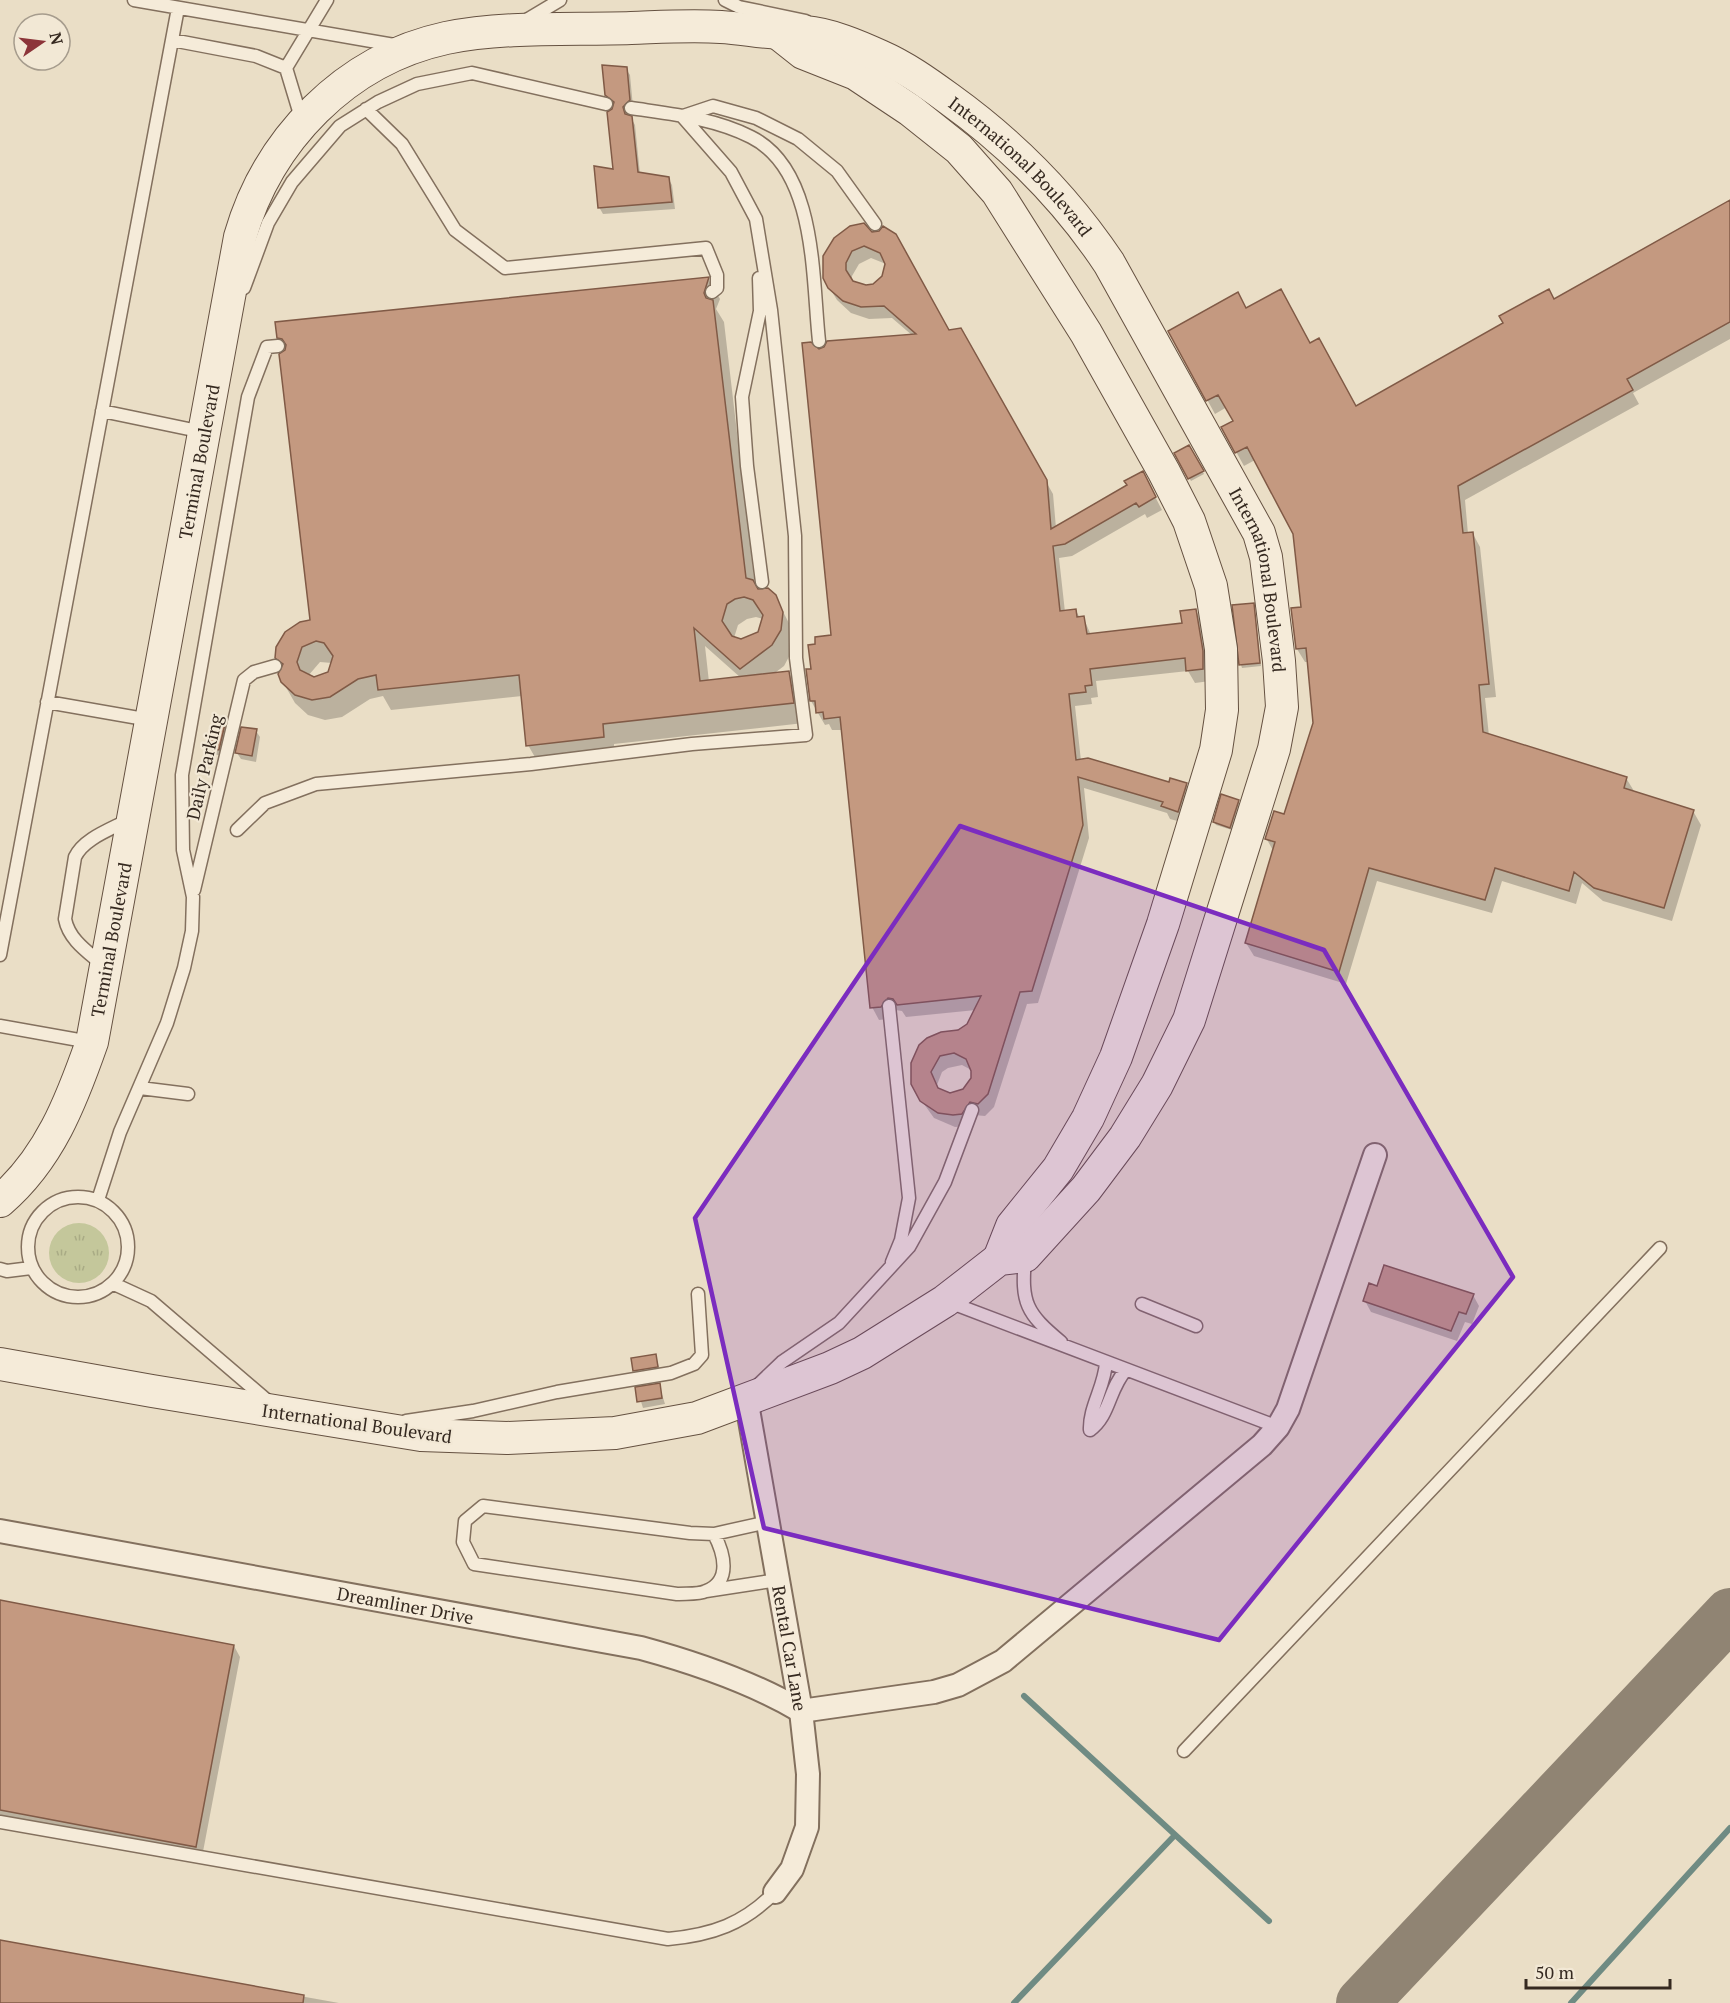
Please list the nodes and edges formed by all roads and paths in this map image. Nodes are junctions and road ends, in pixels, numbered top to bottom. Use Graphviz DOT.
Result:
graph roads {
  1 [pos="134,0"];
  2 [pos="327,0"];
  3 [pos="560,0"];
  4 [pos="725,0"];
  5 [pos="178,8"];
  6 [pos="308,31"];
  7 [pos="507,32"];
  8 [pos="778,33"];
  9 [pos="832,39"];
  10 [pos="172,40"];
  11 [pos="413,48"];
  12 [pos="286,68"];
  13 [pos="606,104"];
  14 [pos="631,108"];
  15 [pos="366,109"];
  16 [pos="682,116"];
  17 [pos="302,122"];
  18 [pos="756,219"];
  19 [pos="875,224"];
  20 [pos="712,292"];
  21 [pos="819,341"];
  22 [pos="278,346"];
  23 [pos="218,350"];
  24 [pos="102,411"];
  25 [pos="204,432"];
  26 [pos="762,582"];
  27 [pos="275,666"];
  28 [pos="47,702"];
  29 [pos="151,720"];
  30 [pos="133,817"];
  31 [pos="237,830"];
  32 [pos="193,897"];
  33 [pos="0,955"];
  34 [pos="105,968"];
  35 [pos="889,1006"];
  36 [pos="0,1026"];
  37 [pos="92,1042"];
  38 [pos="140,1088"];
  39 [pos="188,1094"];
  40 [pos="972,1110"];
  41 [pos="1375,1155"];
  42 [pos="98,1200"];
  43 [pos="0,1201"];
  44 [pos="1660,1248"];
  45 [pos="1012,1257"];
  46 [pos="890,1266"];
  47 [pos="31,1268"];
  48 [pos="0,1269"];
  49 [pos="114,1284"];
  50 [pos="698,1294"];
  51 [pos="945,1301"];
  52 [pos="1142,1304"];
  53 [pos="1196,1326"];
  54 [pos="1069,1348"];
  55 [pos="1106,1362"];
  56 [pos="0,1364"];
  57 [pos="1126,1370"];
  58 [pos="746,1398"];
  59 [pos="281,1413"];
  60 [pos="370,1426"];
  61 [pos="1278,1427"];
  62 [pos="768,1522"];
  63 [pos="0,1531"];
  64 [pos="714,1534"];
  65 [pos="778,1580"];
  66 [pos="706,1591"];
  67 [pos="801,1711"];
  68 [pos="1184,1751"];
  69 [pos="0,1822"];
  70 [pos="775,1892"];
  1 -- 5 [label="lane"];
  2 -- 6 [label="lane"];
  3 -- 7 [label="lane"];
  4 -- 9 [label="lane"];
  5 -- 6 [label="lane"];
  5 -- 10 [label="lane"];
  6 -- 11 [label="lane"];
  6 -- 12 [label="lane"];
  7 -- 8 [label="main road, International Boulevard"];
  7 -- 11 [label="main road, Terminal Boulevard"];
  8 -- 9 [label="main road, International Boulevard"];
  8 -- 45 [label="main road, International Boulevard"];
  9 -- 45 [label="main road, International Boulevard"];
  10 -- 12 [label="lane"];
  10 -- 24 [label="lane"];
  11 -- 17 [label="main road, Terminal Boulevard"];
  12 -- 17 [label="lane"];
  13 -- 15 [label="lane"];
  14 -- 16 [label="lane"];
  15 -- 20 [label="lane"];
  15 -- 23 [label="lane"];
  16 -- 18 [label="lane"];
  16 -- 19 [label="lane"];
  16 -- 21 [label="lane"];
  17 -- 23 [label="main road, Terminal Boulevard"];
  18 -- 26 [label="lane"];
  18 -- 31 [label="lane"];
  22 -- 32 [label="lane"];
  23 -- 25 [label="main road, Terminal Boulevard"];
  24 -- 25 [label="lane"];
  24 -- 28 [label="lane"];
  25 -- 29 [label="main road, Terminal Boulevard"];
  27 -- 32 [label="lane, Daily Parking"];
  28 -- 29 [label="lane"];
  28 -- 33 [label="lane"];
  29 -- 30 [label="main road, Terminal Boulevard"];
  30 -- 34 [label="main road, Terminal Boulevard"];
  30 -- 34 [label="lane"];
  32 -- 38 [label="lane"];
  34 -- 37 [label="main road, Terminal Boulevard"];
  35 -- 46 [label="lane"];
  36 -- 37 [label="lane"];
  37 -- 43 [label="main road"];
  38 -- 39 [label="lane"];
  38 -- 42 [label="lane"];
  40 -- 46 [label="lane"];
  41 -- 61 [label="street"];
  42 -- 47 [label="lane"];
  42 -- 49 [label="lane"];
  44 -- 68 [label="lane"];
  45 -- 51 [label="main road, International Boulevard"];
  45 -- 54 [label="lane"];
  46 -- 58 [label="lane"];
  47 -- 48 [label="lane"];
  47 -- 49 [label="lane"];
  49 -- 59 [label="lane"];
  50 -- 60 [label="lane"];
  51 -- 54 [label="lane"];
  51 -- 58 [label="main road, International Boulevard"];
  52 -- 53 [label="lane"];
  54 -- 55 [label="lane"];
  55 -- 57 [label="lane"];
  55 -- 57 [label="lane"];
  56 -- 59 [label="main road, International Boulevard"];
  57 -- 61 [label="lane"];
  58 -- 60 [label="main road, International Boulevard"];
  58 -- 62 [label="street, Rental Car Lane"];
  59 -- 60 [label="main road, International Boulevard"];
  61 -- 67 [label="street"];
  62 -- 64 [label="lane"];
  62 -- 65 [label="street, Rental Car Lane"];
  63 -- 67 [label="street, Dreamliner Drive"];
  64 -- 66 [label="lane"];
  64 -- 66 [label="lane"];
  65 -- 66 [label="lane"];
  65 -- 67 [label="street, Rental Car Lane"];
  67 -- 70 [label="street, Rental Car Lane"];
  69 -- 70 [label="lane"];
}
